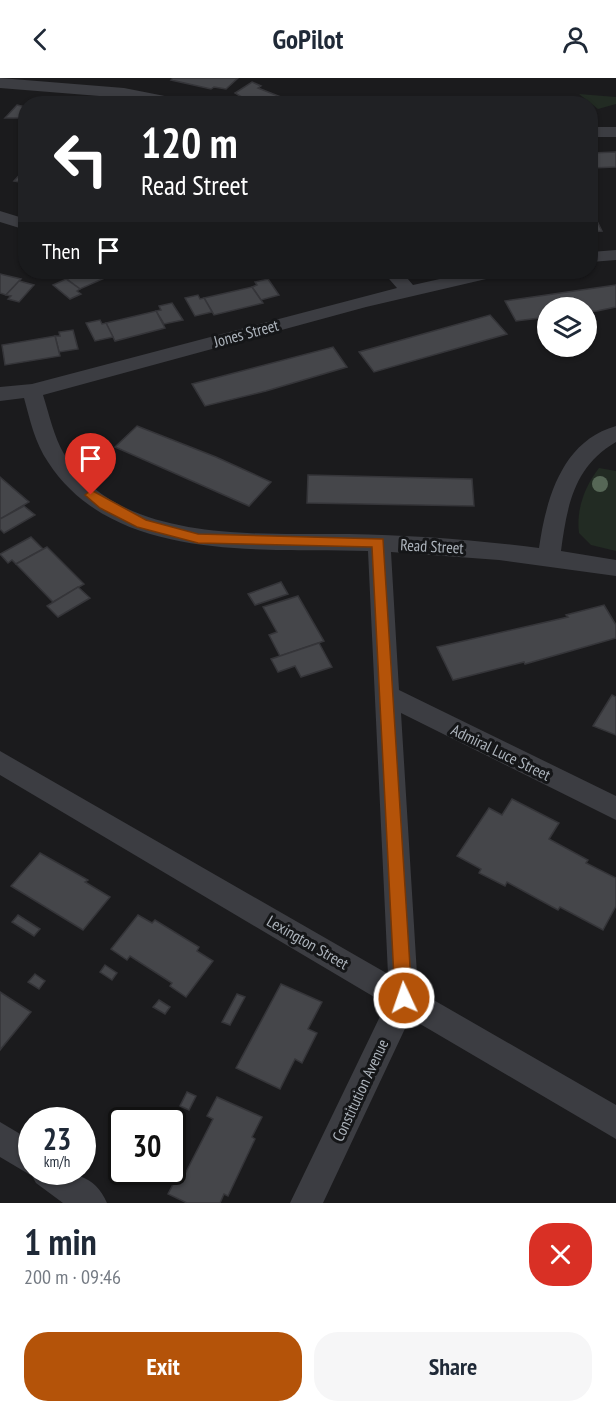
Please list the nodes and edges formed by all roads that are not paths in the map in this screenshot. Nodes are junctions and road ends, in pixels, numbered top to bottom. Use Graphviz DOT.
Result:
graph roads {
  1 [pos="0,83"];
  2 [pos="139,96"];
  3 [pos="598,132"];
  4 [pos="616,132"];
  5 [pos="0,216"];
  6 [pos="18,222"];
  7 [pos="616,255"];
  8 [pos="598,256"];
  9 [pos="398,279"];
  10 [pos="462,279"];
  11 [pos="409,291"];
  12 [pos="32,391"];
  13 [pos="0,394"];
  14 [pos="616,433"];
  15 [pos="378,543"];
  16 [pos="549,556"];
  17 [pos="616,568"];
  18 [pos="387,695"];
  19 [pos="0,762"];
  20 [pos="616,809"];
  21 [pos="404,998"];
  22 [pos="616,1123"];
  23 [pos="0,1138"];
  24 [pos="18,1150"];
  25 [pos="65,1185"];
  26 [pos="91,1203"];
  27 [pos="306,1203"];
  1 -- 2 [label="street"];
  3 -- 4 [label="street"];
  5 -- 6 [label="street"];
  7 -- 8 [label="street"];
  9 -- 11 [label="street"];
  10 -- 11 [label="street, Jones Street"];
  11 -- 12 [label="street, Jones Street"];
  12 -- 13 [label="street, Jones Street"];
  12 -- 15 [label="street, Read Street"];
  14 -- 16 [label="street"];
  15 -- 16 [label="street, Read Street"];
  15 -- 18 [label="street, Constitution Avenue"];
  16 -- 17 [label="street, Read Street"];
  18 -- 20 [label="street, Admiral Luce Street"];
  18 -- 21 [label="street, Constitution Avenue"];
  19 -- 21 [label="street, Lexington Street"];
  21 -- 22 [label="street, Lexington Street"];
  21 -- 27 [label="street, Constitution Avenue"];
  23 -- 24 [label="street"];
  25 -- 26 [label="street"];
}
